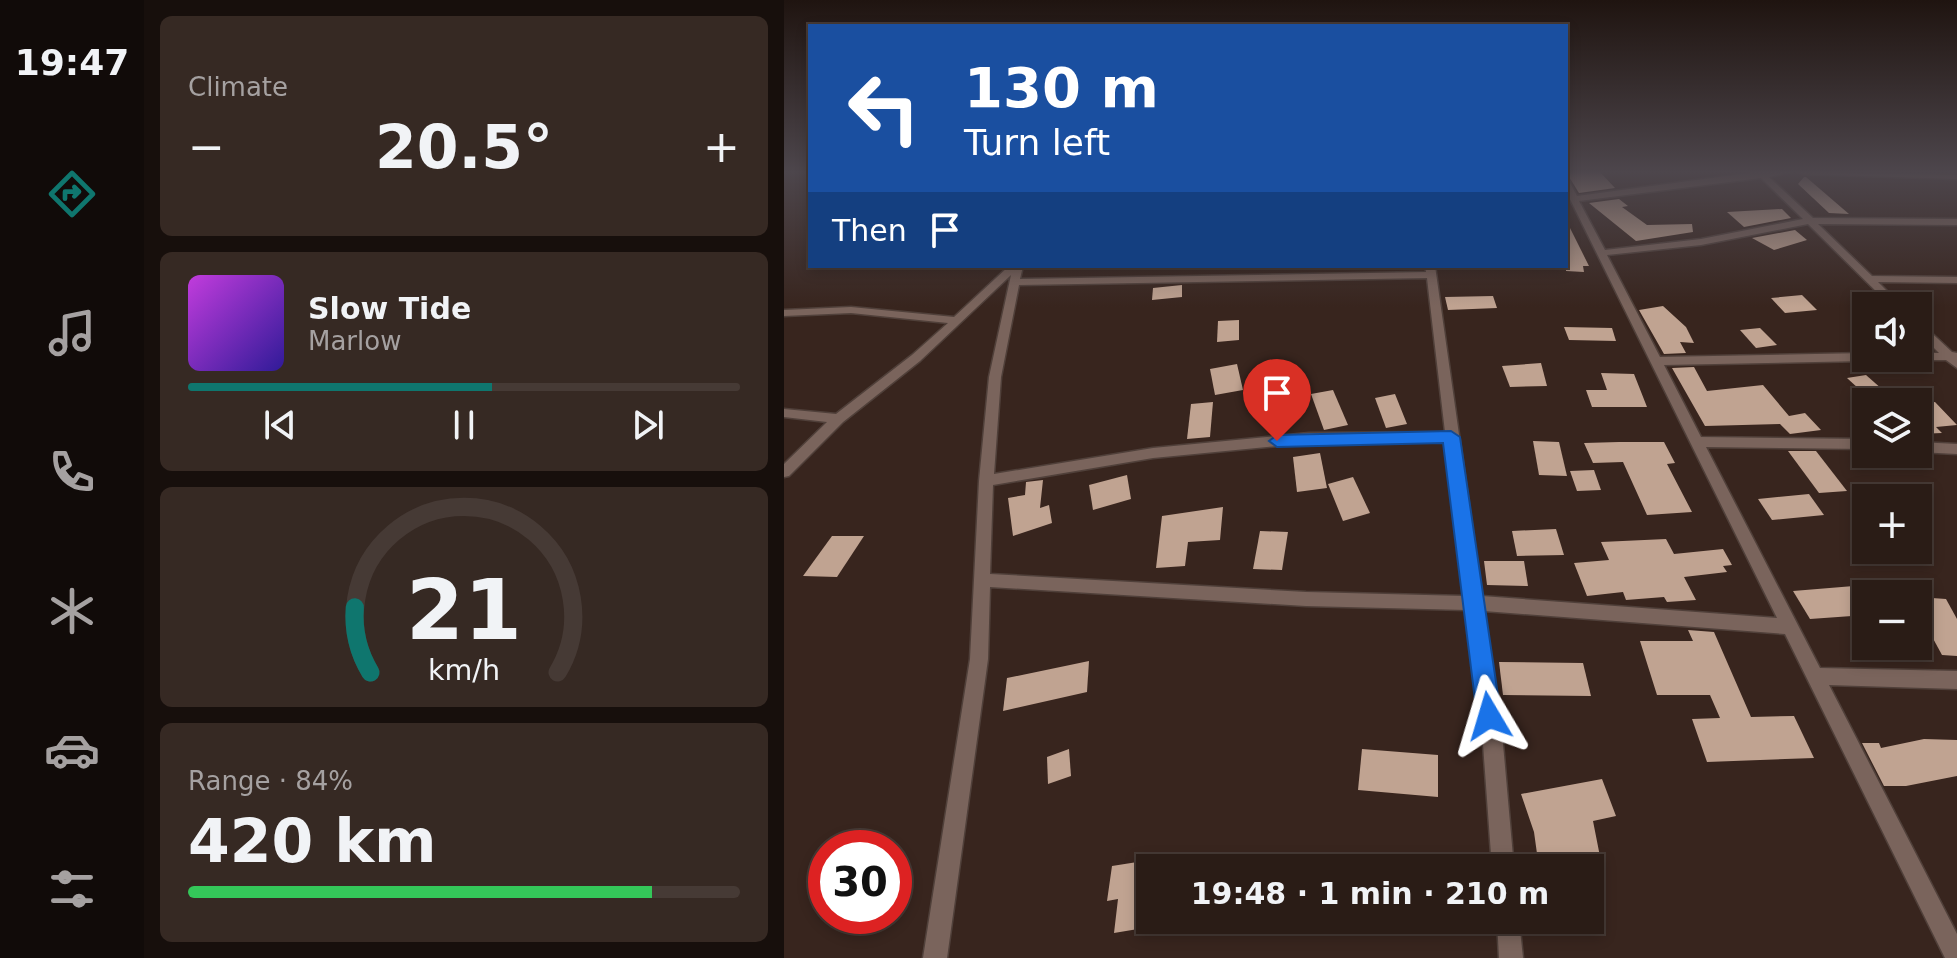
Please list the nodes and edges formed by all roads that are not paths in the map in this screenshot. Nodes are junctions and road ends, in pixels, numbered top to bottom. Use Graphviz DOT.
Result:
graph roads {
  1 [pos="1583,217"];
  2 [pos="1804,217"];
  3 [pos="1808,221"];
  4 [pos="1957,222"];
  5 [pos="1602,253"];
  6 [pos="1016,271"];
  7 [pos="1430,271"];
  8 [pos="1868,279"];
  9 [pos="1957,280"];
  10 [pos="1882,292"];
  11 [pos="784,313"];
  12 [pos="955,320"];
  13 [pos="1932,339"];
  14 [pos="1852,357"];
  15 [pos="1932,358"];
  16 [pos="1954,359"];
  17 [pos="1655,361"];
  18 [pos="784,413"];
  19 [pos="838,419"];
  20 [pos="1451,437"];
  21 [pos="1695,442"];
  22 [pos="1852,444"];
  23 [pos="1932,448"];
  24 [pos="1957,449"];
  25 [pos="784,472"];
  26 [pos="986,481"];
  27 [pos="982,580"];
  28 [pos="1475,603"];
  29 [pos="1789,627"];
  30 [pos="1814,676"];
  31 [pos="1957,680"];
  32 [pos="1502,854"];
  33 [pos="1509,934"];
  34 [pos="935,958"];
  35 [pos="1511,958"];
  36 [pos="1957,958"];
  1 -- 5 [label="street"];
  2 -- 3 [label="street"];
  3 -- 4 [label="street"];
  3 -- 5 [label="street"];
  3 -- 8 [label="street"];
  5 -- 17 [label="street"];
  6 -- 7 [label="street"];
  6 -- 12 [label="street"];
  6 -- 26 [label="street"];
  7 -- 20 [label="street"];
  8 -- 9 [label="street"];
  8 -- 10 [label="street"];
  11 -- 12 [label="street"];
  12 -- 19 [label="street"];
  13 -- 16 [label="street"];
  14 -- 17 [label="street"];
  15 -- 16 [label="street"];
  17 -- 21 [label="street"];
  18 -- 19 [label="street"];
  19 -- 25 [label="street"];
  20 -- 26 [label="street"];
  20 -- 28 [label="street"];
  21 -- 22 [label="street"];
  21 -- 29 [label="street"];
  23 -- 24 [label="street"];
  26 -- 27 [label="street"];
  27 -- 28 [label="street"];
  27 -- 34 [label="street"];
  28 -- 29 [label="street"];
  28 -- 32 [label="street"];
  29 -- 30 [label="street"];
  30 -- 31 [label="street"];
  30 -- 36 [label="street"];
  33 -- 35 [label="street"];
}
